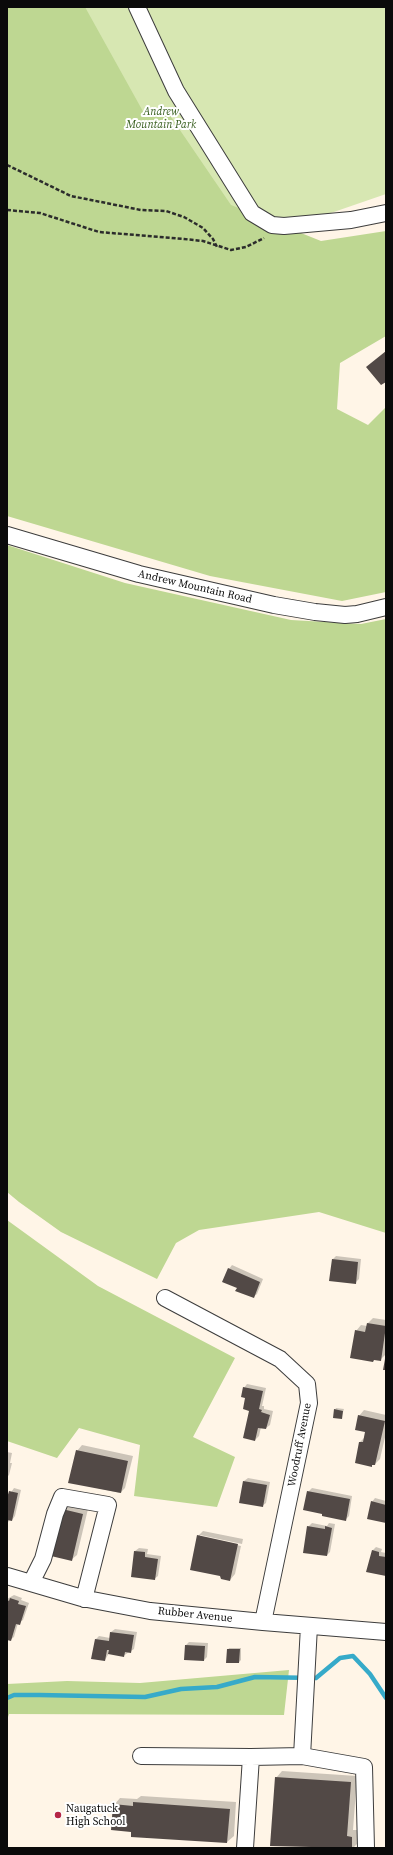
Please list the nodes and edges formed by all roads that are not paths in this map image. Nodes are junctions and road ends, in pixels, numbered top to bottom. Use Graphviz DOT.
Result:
graph roads {
  1 [pos="137,7"];
  2 [pos="386,213"];
  3 [pos="7,535"];
  4 [pos="386,607"];
  5 [pos="165,1298"];
  6 [pos="7,1576"];
  7 [pos="31,1583"];
  8 [pos="84,1599"];
  9 [pos="263,1622"];
  10 [pos="309,1626"];
  11 [pos="386,1632"];
  12 [pos="140,1756"];
  13 [pos="302,1756"];
  14 [pos="251,1758"];
  15 [pos="246,1848"];
  16 [pos="366,1848"];
  1 -- 2 [label="street"];
  3 -- 4 [label="street, Andrew Mountain Road"];
  5 -- 9 [label="street, Woodruff Avenue"];
  6 -- 7 [label="street, Rubber Avenue"];
  7 -- 8 [label="street, Rubber Avenue"];
  7 -- 8 [label="street"];
  8 -- 9 [label="street, Rubber Avenue"];
  9 -- 10 [label="street, Rubber Avenue"];
  10 -- 11 [label="street, Rubber Avenue"];
  10 -- 13 [label="street"];
  12 -- 14 [label="street"];
  13 -- 14 [label="street"];
  13 -- 16 [label="street"];
  14 -- 15 [label="street"];
}
